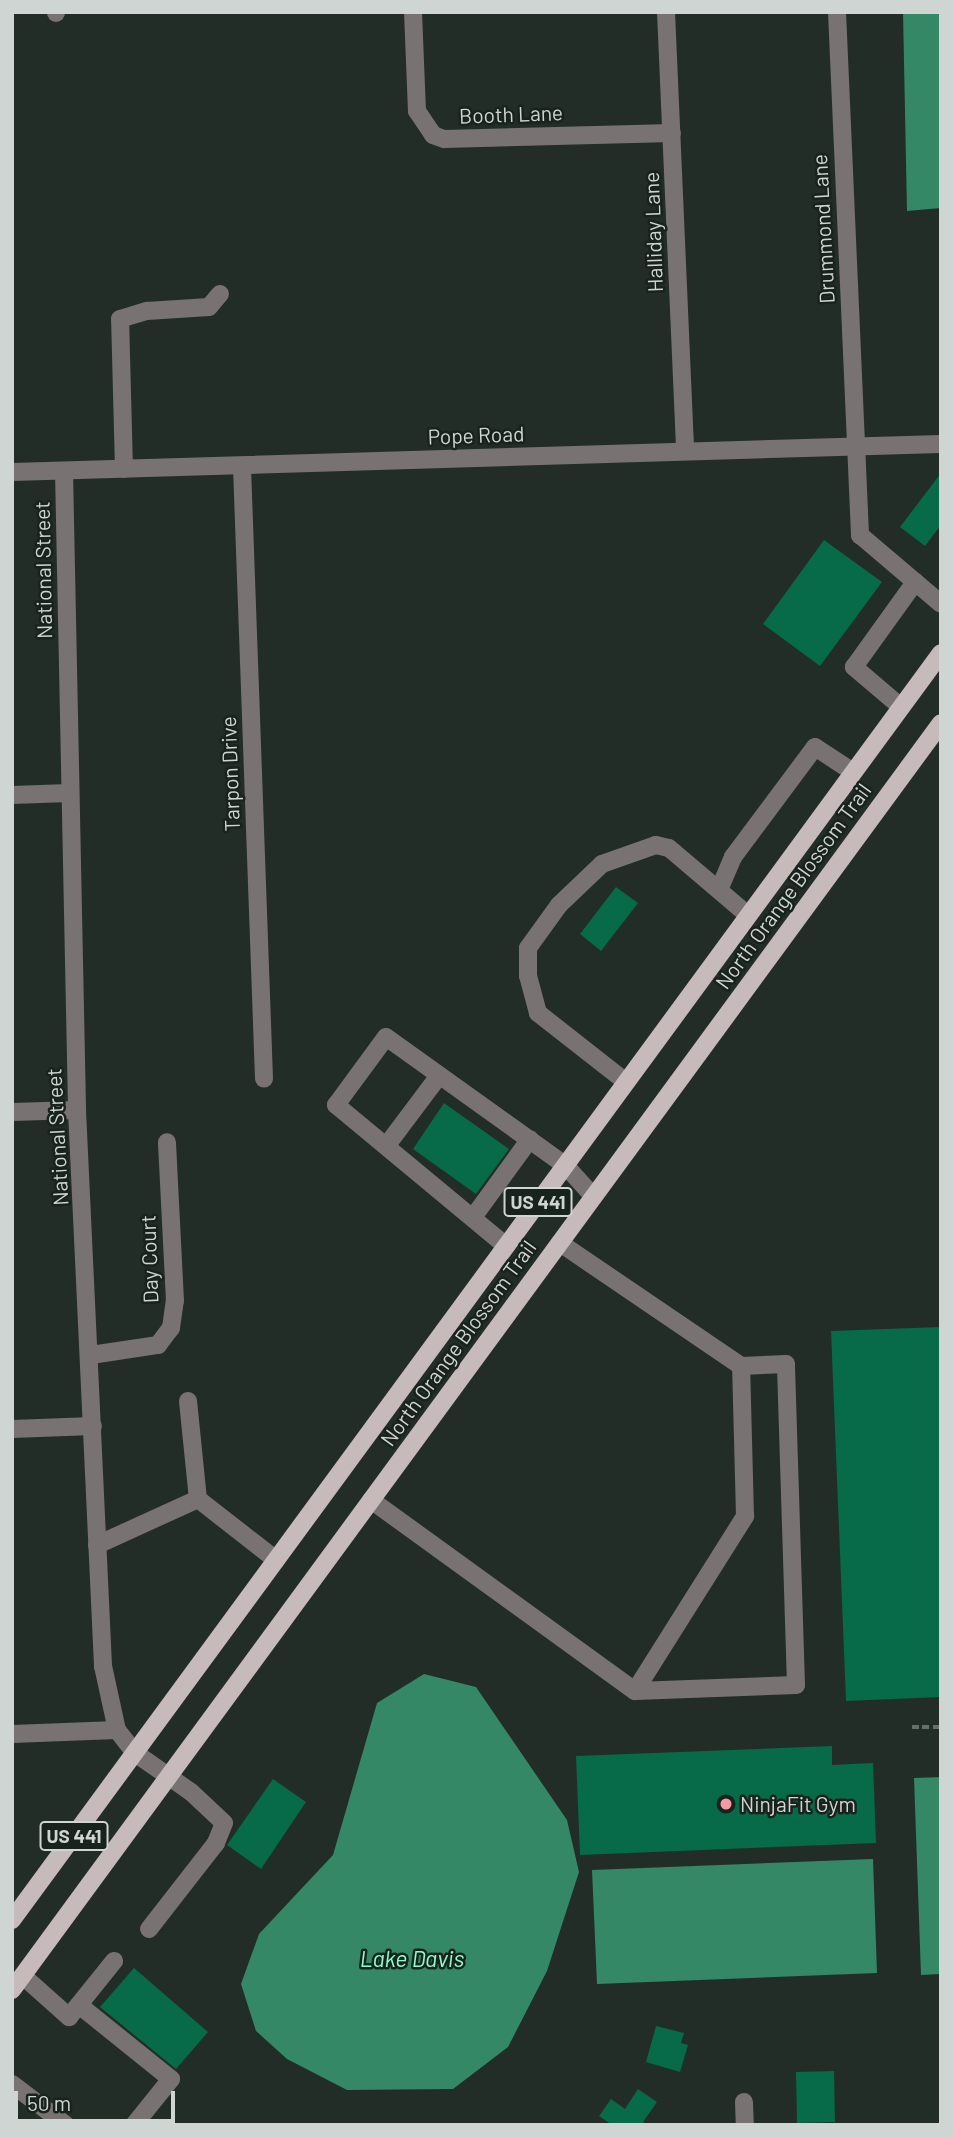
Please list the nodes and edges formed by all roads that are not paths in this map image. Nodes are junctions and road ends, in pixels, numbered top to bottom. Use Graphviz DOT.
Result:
graph roads {
  1 [pos="413,12"];
  2 [pos="666,12"];
  3 [pos="837,12"];
  4 [pos="672,133"];
  5 [pos="220,295"];
  6 [pos="856,444"];
  7 [pos="941,444"];
  8 [pos="685,450"];
  9 [pos="242,467"];
  10 [pos="124,469"];
  11 [pos="64,471"];
  12 [pos="12,472"];
  13 [pos="915,582"];
  14 [pos="941,604"];
  15 [pos="941,653"];
  16 [pos="901,707"];
  17 [pos="941,723"];
  18 [pos="853,772"];
  19 [pos="69,793"];
  20 [pos="12,795"];
  21 [pos="719,890"];
  22 [pos="748,915"];
  23 [pos="438,1077"];
  24 [pos="264,1079"];
  25 [pos="626,1082"];
  26 [pos="77,1110"];
  27 [pos="12,1112"];
  28 [pos="530,1139"];
  29 [pos="167,1142"];
  30 [pos="387,1145"];
  31 [pos="565,1165"];
  32 [pos="593,1196"];
  33 [pos="474,1216"];
  34 [pos="560,1242"];
  35 [pos="506,1246"];
  36 [pos="91,1355"];
  37 [pos="741,1366"];
  38 [pos="188,1401"];
  39 [pos="93,1426"];
  40 [pos="12,1429"];
  41 [pos="198,1499"];
  42 [pos="371,1500"];
  43 [pos="97,1545"];
  44 [pos="276,1560"];
  45 [pos="635,1691"];
  46 [pos="117,1730"];
  47 [pos="12,1734"];
  48 [pos="135,1753"];
  49 [pos="169,1775"];
  50 [pos="12,1920"];
  51 [pos="149,1929"];
  52 [pos="114,1961"];
  53 [pos="18,1983"];
  54 [pos="79,2005"];
  55 [pos="12,2084"];
  56 [pos="744,2102"];
  57 [pos="66,2125"];
  58 [pos="134,2125"];
  59 [pos="745,2125"];
  1 -- 4 [label="street, Booth Lane"];
  2 -- 4 [label="street, Halliday Lane"];
  3 -- 6 [label="street, Drummond Lane"];
  4 -- 8 [label="street, Halliday Lane"];
  5 -- 10 [label="street"];
  6 -- 7 [label="street, Pope Road"];
  6 -- 8 [label="street, Pope Road"];
  6 -- 13 [label="street, Drummond Lane"];
  8 -- 9 [label="street, Pope Road"];
  9 -- 10 [label="street, Pope Road"];
  9 -- 24 [label="street, Tarpon Drive"];
  10 -- 11 [label="street, Pope Road"];
  11 -- 12 [label="street, Pope Road"];
  11 -- 19 [label="street, National Street"];
  13 -- 14 [label="street, Drummond Lane"];
  13 -- 16 [label="street"];
  15 -- 16 [label="main road, North Orange Blossom Trail / US 441"];
  16 -- 18 [label="main road, North Orange Blossom Trail / US 441"];
  17 -- 32 [label="main road, North Orange Blossom Trail / US 441"];
  18 -- 21 [label="street"];
  18 -- 22 [label="main road, North Orange Blossom Trail / US 441"];
  19 -- 20 [label="street"];
  19 -- 26 [label="street, National Street"];
  21 -- 22 [label="street"];
  21 -- 25 [label="street"];
  22 -- 25 [label="main road, North Orange Blossom Trail / US 441"];
  23 -- 28 [label="street"];
  23 -- 30 [label="street"];
  23 -- 30 [label="street"];
  25 -- 31 [label="main road, North Orange Blossom Trail / US 441"];
  26 -- 27 [label="street"];
  26 -- 36 [label="street, National Street"];
  28 -- 31 [label="street"];
  28 -- 33 [label="street"];
  29 -- 36 [label="street, Day Court"];
  30 -- 33 [label="street"];
  31 -- 32 [label="street"];
  31 -- 35 [label="main road, North Orange Blossom Trail / US 441"];
  32 -- 34 [label="main road, North Orange Blossom Trail / US 441"];
  33 -- 35 [label="street"];
  34 -- 37 [label="street"];
  34 -- 42 [label="main road, North Orange Blossom Trail / US 441"];
  35 -- 44 [label="main road, North Orange Blossom Trail / US 441"];
  36 -- 39 [label="street, National Street"];
  37 -- 45 [label="street"];
  37 -- 45 [label="street"];
  38 -- 41 [label="street"];
  39 -- 40 [label="street"];
  39 -- 43 [label="street, National Street"];
  41 -- 43 [label="street"];
  41 -- 44 [label="street"];
  42 -- 45 [label="street"];
  42 -- 49 [label="main road, North Orange Blossom Trail / US 441"];
  43 -- 46 [label="street, National Street"];
  44 -- 48 [label="main road, North Orange Blossom Trail / US 441"];
  46 -- 47 [label="street"];
  46 -- 48 [label="street, National Street"];
  48 -- 49 [label="street, National Street"];
  48 -- 50 [label="main road, North Orange Blossom Trail / US 441"];
  49 -- 51 [label="street, National Street"];
  49 -- 53 [label="main road, North Orange Blossom Trail / US 441"];
  52 -- 54 [label="street"];
  53 -- 54 [label="street"];
  54 -- 58 [label="street"];
  55 -- 57 [label="street"];
  56 -- 59 [label="street"];
}
